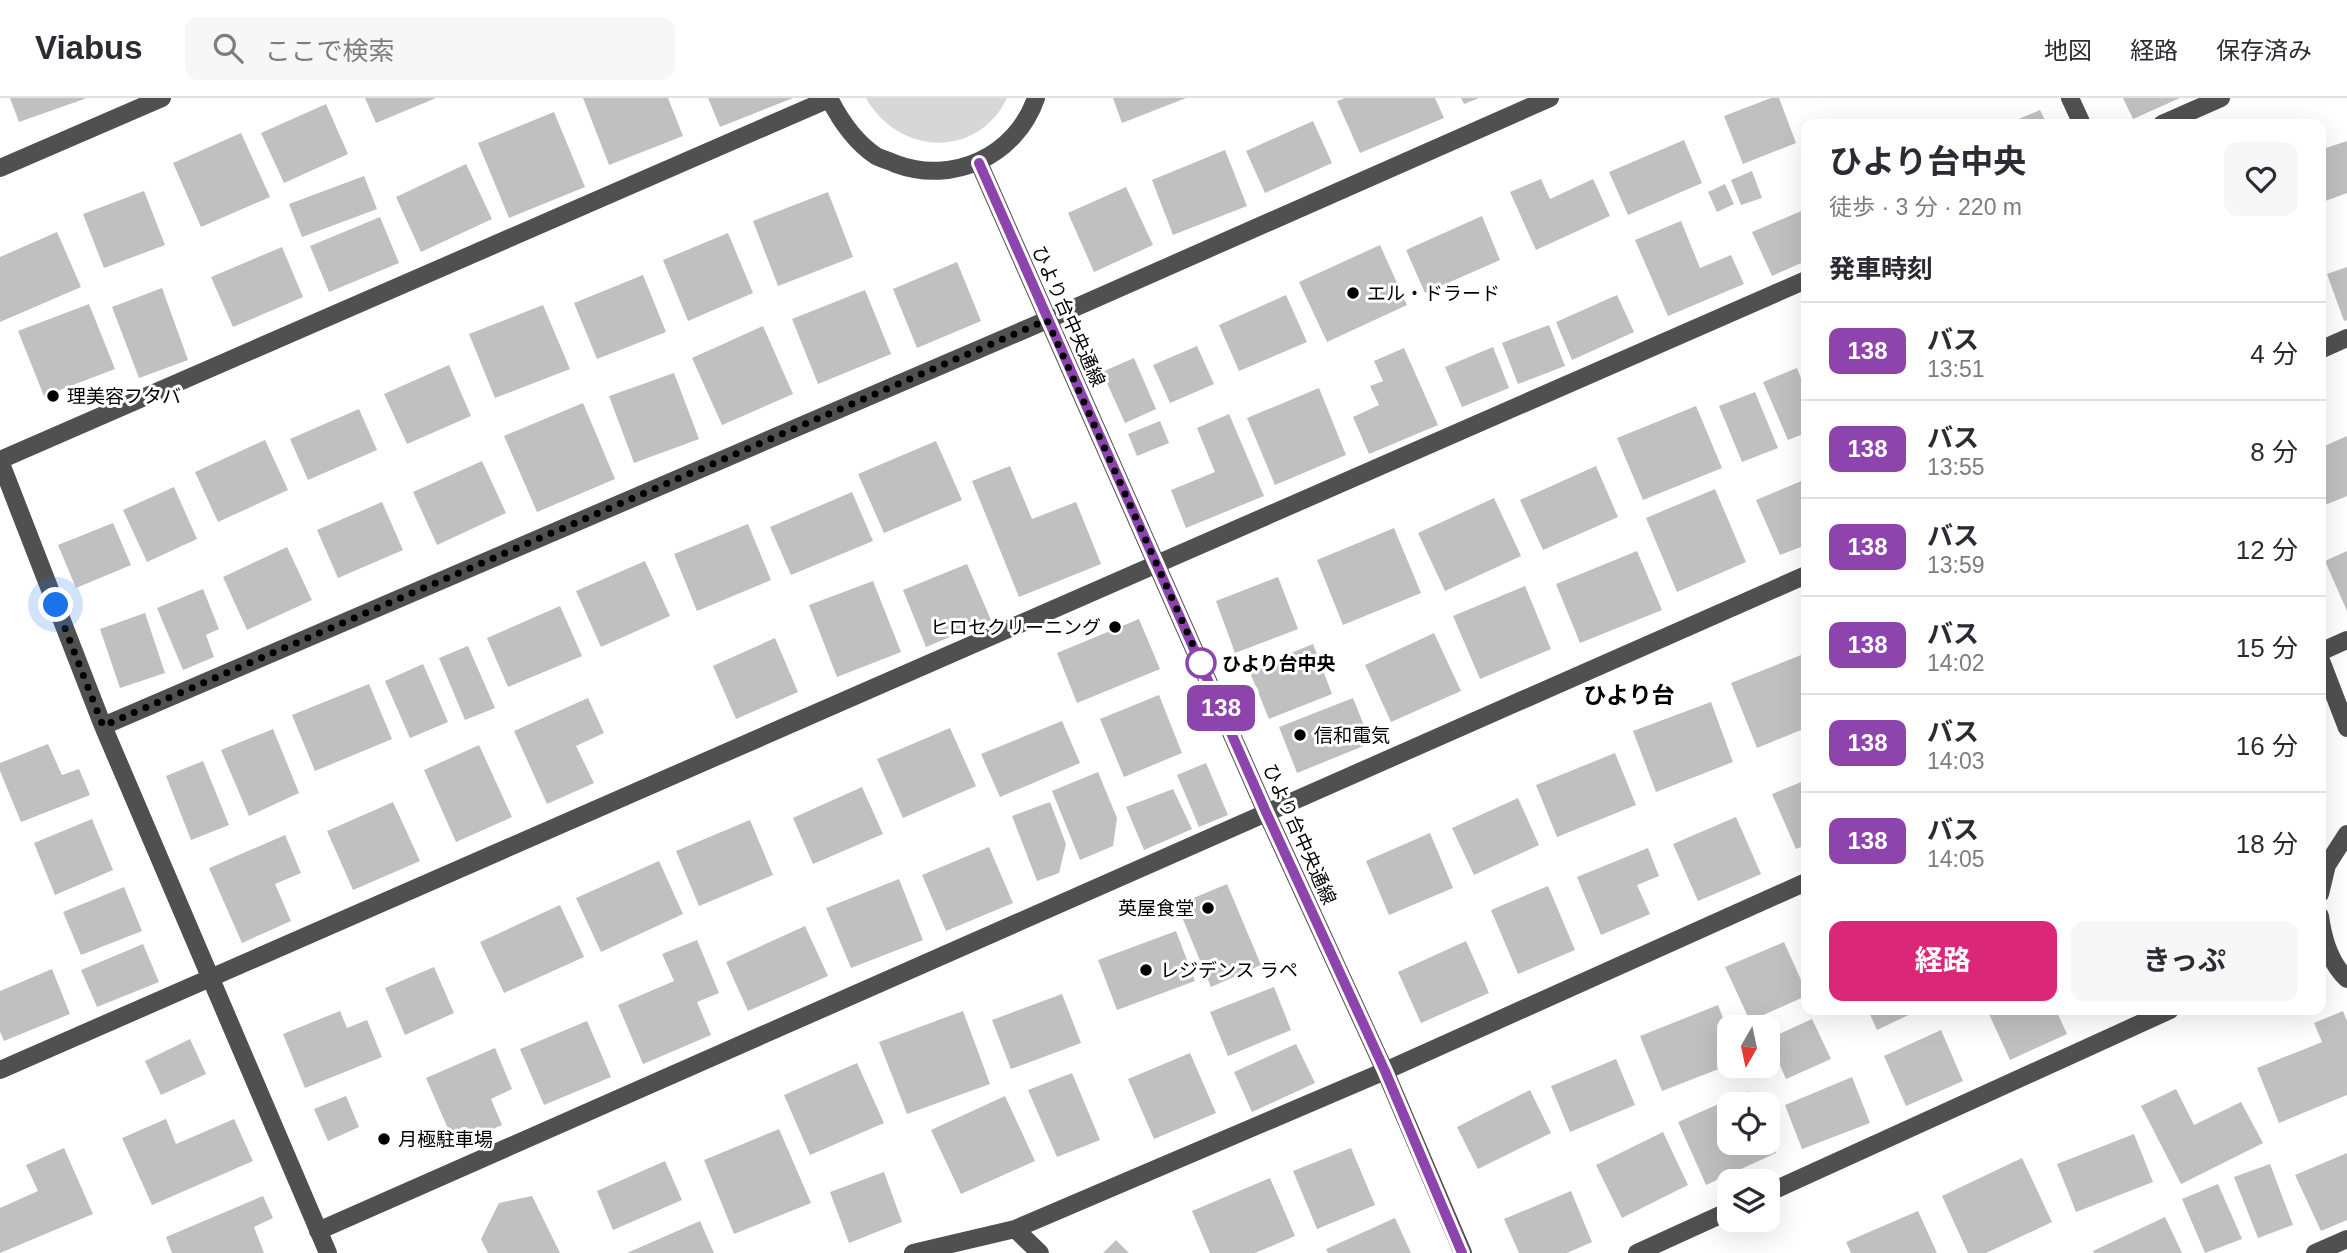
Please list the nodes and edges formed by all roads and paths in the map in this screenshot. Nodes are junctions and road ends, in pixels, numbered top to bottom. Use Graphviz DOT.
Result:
graph roads {
  1 [pos="163,98"];
  2 [pos="1035,98"];
  3 [pos="1550,98"];
  4 [pos="2070,98"];
  5 [pos="2221,98"];
  6 [pos="829,99"];
  7 [pos="2080,119"];
  8 [pos="2173,119"];
  9 [pos="979,163"];
  10 [pos="0,168"];
  11 [pos="1801,283"];
  12 [pos="1047,320"];
  13 [pos="2347,338"];
  14 [pos="2326,347"];
  15 [pos="0,461"];
  16 [pos="1158,564"];
  17 [pos="1801,577"];
  18 [pos="2347,640"];
  19 [pos="2326,649"];
  20 [pos="2326,674"];
  21 [pos="103,726"];
  22 [pos="2347,728"];
  23 [pos="1266,812"];
  24 [pos="2347,834"];
  25 [pos="2326,869"];
  26 [pos="1801,884"];
  27 [pos="2326,948"];
  28 [pos="212,979"];
  29 [pos="2347,979"];
  30 [pos="2160,1015"];
  31 [pos="0,1070"];
  32 [pos="1385,1071"];
  33 [pos="1780,1188"];
  34 [pos="1717,1216"];
  35 [pos="1015,1229"];
  36 [pos="318,1231"];
  37 [pos="2347,1239"];
  38 [pos="328,1253"];
  39 [pos="913,1253"];
  40 [pos="1040,1253"];
  41 [pos="1462,1253"];
  42 [pos="1637,1253"];
  43 [pos="2315,1253"];
  1 -- 10 [label="street"];
  2 -- 9 [label="street"];
  3 -- 12 [label="street"];
  4 -- 7 [label="street"];
  5 -- 8 [label="street"];
  6 -- 9 [label="street"];
  6 -- 15 [label="street"];
  9 -- 12 [label="street, ひより台中央通線"];
  11 -- 16 [label="street"];
  12 -- 16 [label="street, ひより台中央通線"];
  12 -- 21 [label="street"];
  13 -- 14 [label="street"];
  15 -- 21 [label="street"];
  16 -- 23 [label="street, ひより台中央通線"];
  16 -- 28 [label="street"];
  17 -- 23 [label="street"];
  18 -- 19 [label="street"];
  20 -- 22 [label="street"];
  21 -- 28 [label="street"];
  23 -- 32 [label="street, ひより台中央通線"];
  23 -- 36 [label="street"];
  24 -- 25 [label="street"];
  26 -- 32 [label="street"];
  27 -- 29 [label="street"];
  28 -- 31 [label="street"];
  28 -- 36 [label="street"];
  30 -- 33 [label="street"];
  32 -- 35 [label="street"];
  32 -- 41 [label="street, ひより台中央通線"];
  34 -- 42 [label="street"];
  35 -- 39 [label="street"];
  35 -- 40 [label="street"];
  36 -- 38 [label="street"];
  37 -- 43 [label="street"];
}
